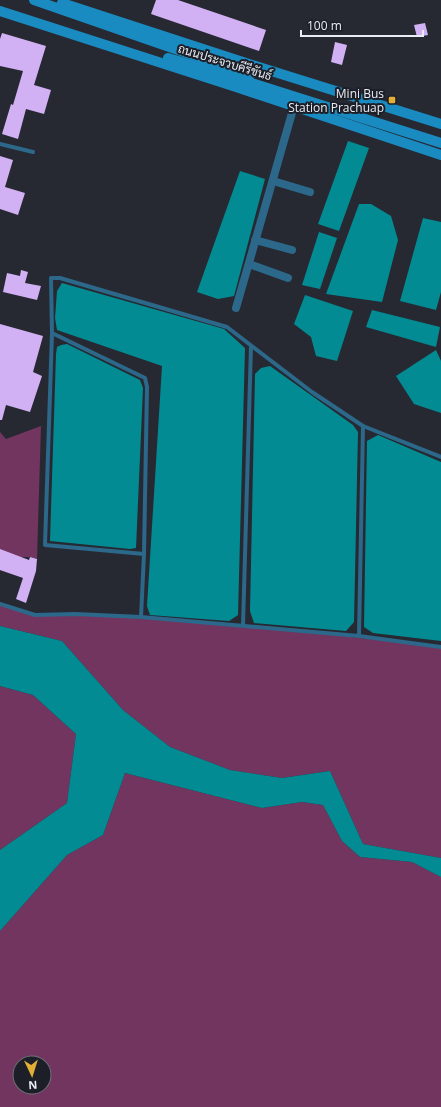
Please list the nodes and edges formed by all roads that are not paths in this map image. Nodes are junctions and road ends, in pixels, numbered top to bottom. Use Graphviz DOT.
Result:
graph roads {
  1 [pos="34,0"];
  2 [pos="50,0"];
  3 [pos="0,9"];
  4 [pos="294,106"];
  5 [pos="441,124"];
  6 [pos="441,135"];
  7 [pos="441,142"];
  8 [pos="0,144"];
  9 [pos="33,152"];
  10 [pos="441,155"];
  11 [pos="273,181"];
  12 [pos="310,192"];
  13 [pos="255,240"];
  14 [pos="292,250"];
  15 [pos="249,264"];
  16 [pos="288,278"];
  17 [pos="236,308"];
  18 [pos="52,333"];
  19 [pos="251,346"];
  20 [pos="363,426"];
  21 [pos="441,457"];
  22 [pos="144,554"];
  23 [pos="0,604"];
  24 [pos="141,617"];
  25 [pos="243,625"];
  26 [pos="359,636"];
  27 [pos="441,647"];
  1 -- 6 [label="main road, ถนนประจวบคีรีขันธ์"];
  2 -- 5 [label="main road"];
  3 -- 4 [label="main road"];
  3 -- 7 [label="main road, ถนนประจวบคีรีขันธ์"];
  4 -- 10 [label="main road"];
  4 -- 11 [label="street"];
  8 -- 9 [label="lane"];
  11 -- 12 [label="street"];
  11 -- 13 [label="street"];
  13 -- 14 [label="street"];
  13 -- 15 [label="street"];
  15 -- 16 [label="street"];
  15 -- 17 [label="street"];
  18 -- 19 [label="lane"];
  18 -- 22 [label="lane"];
  18 -- 22 [label="lane"];
  19 -- 20 [label="lane"];
  19 -- 25 [label="lane"];
  20 -- 21 [label="lane"];
  20 -- 26 [label="lane"];
  22 -- 24 [label="lane"];
  23 -- 24 [label="lane"];
  24 -- 25 [label="lane"];
  25 -- 26 [label="lane"];
  26 -- 27 [label="lane"];
}
